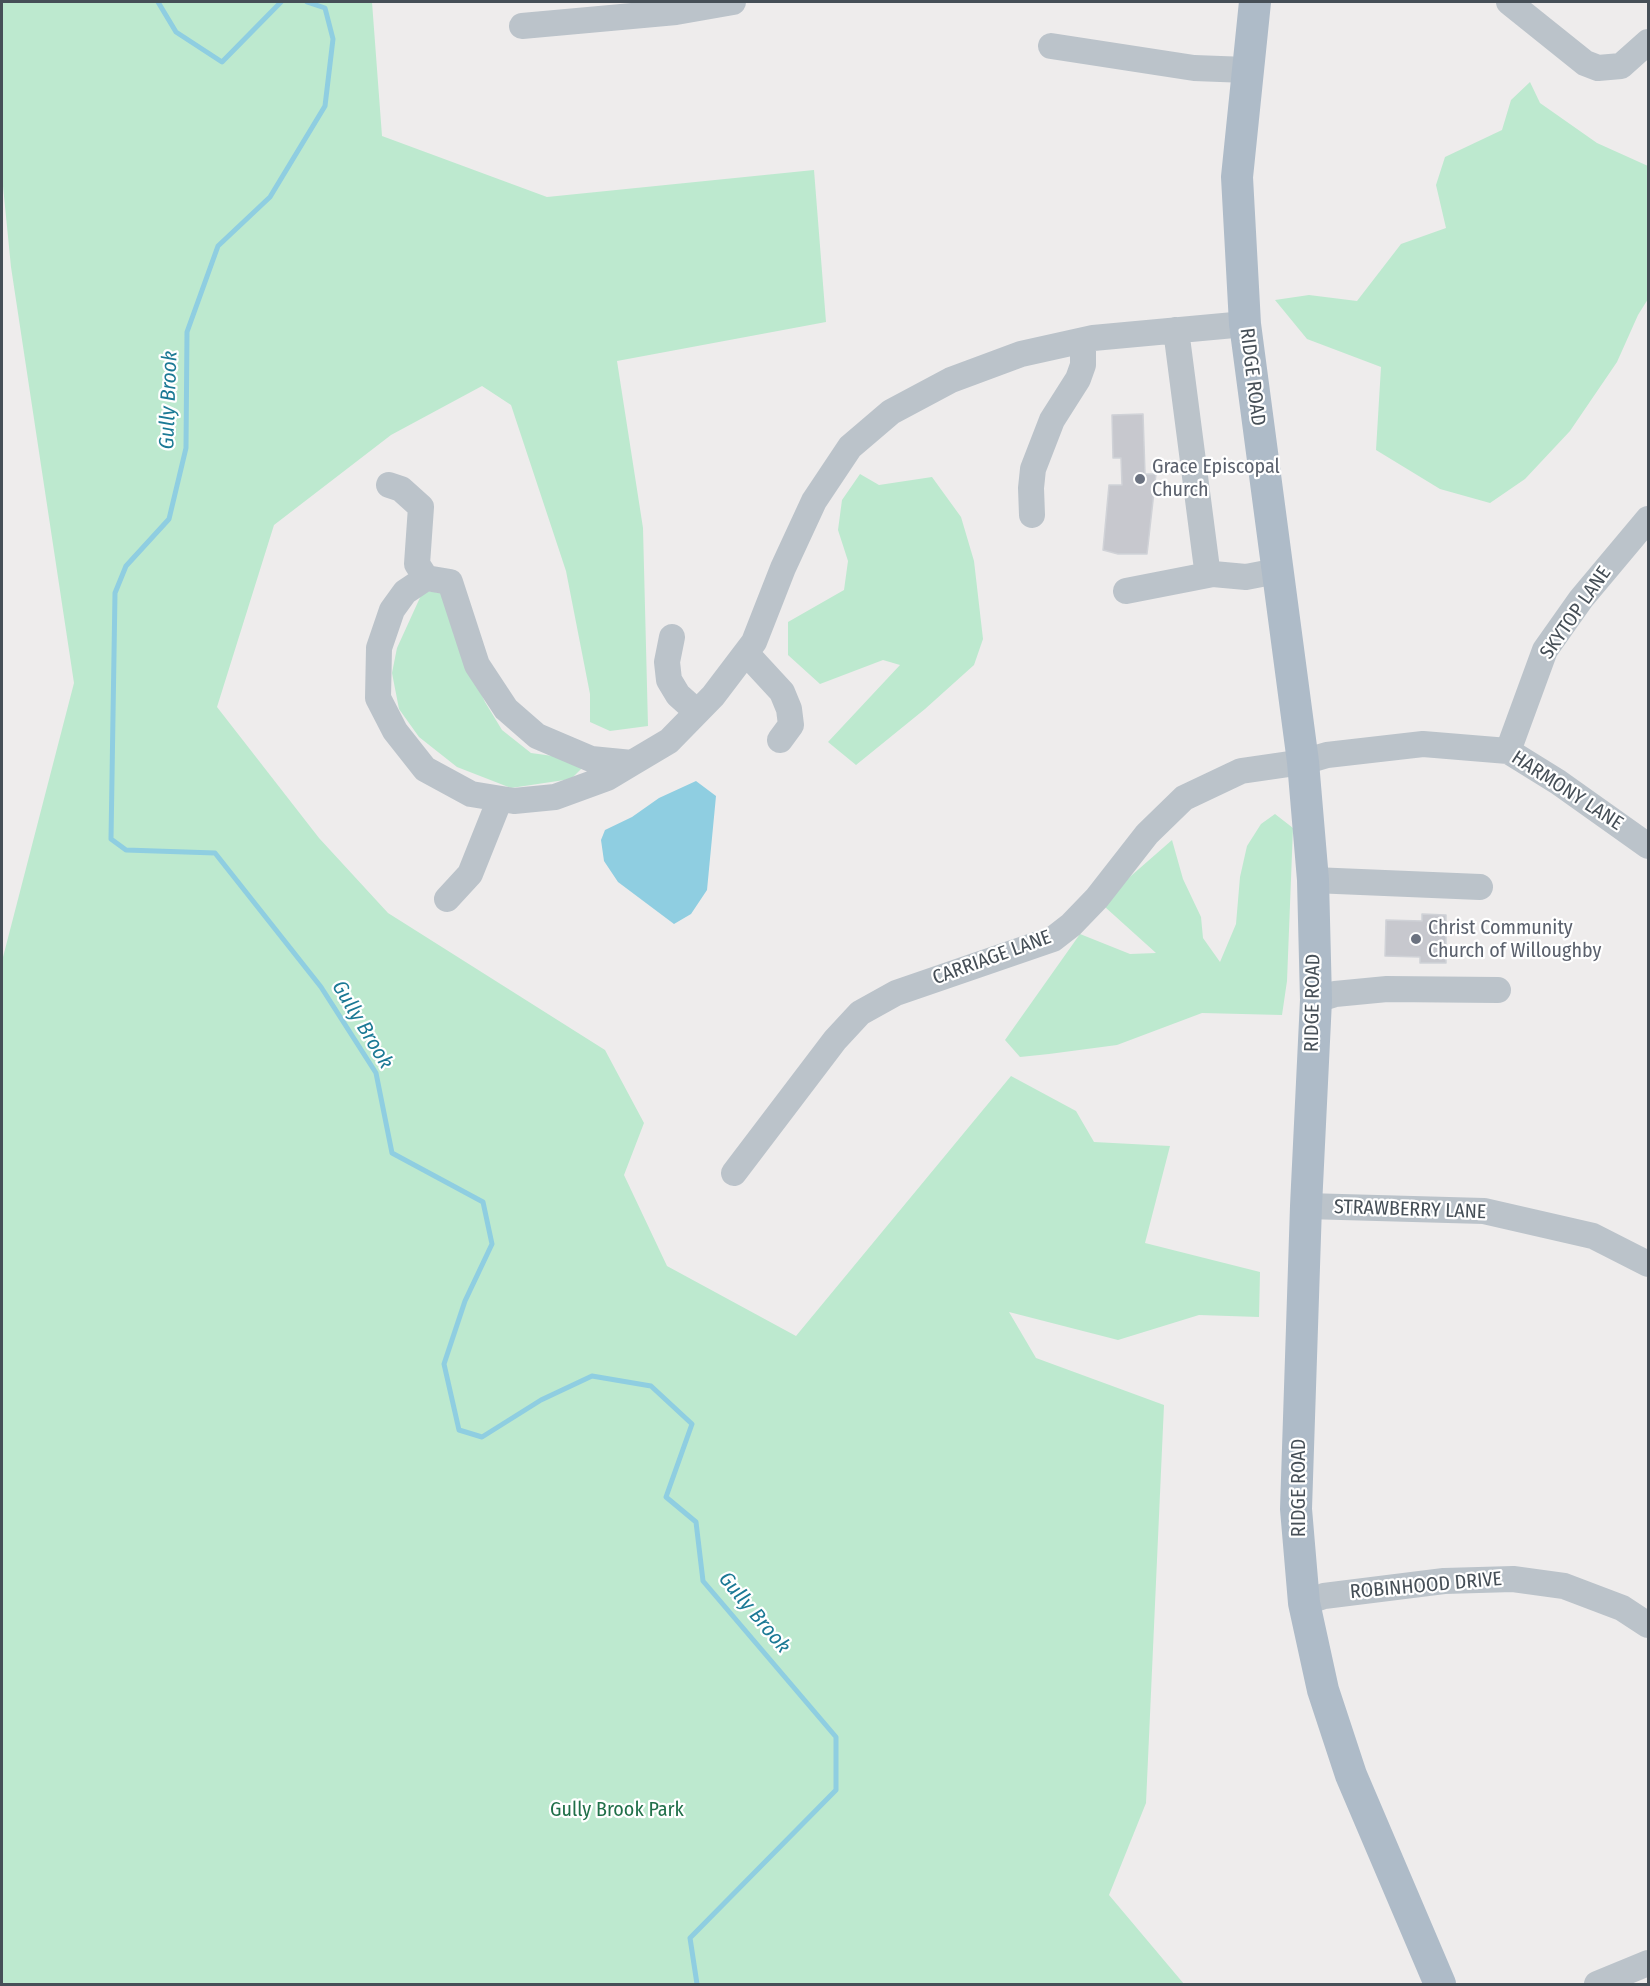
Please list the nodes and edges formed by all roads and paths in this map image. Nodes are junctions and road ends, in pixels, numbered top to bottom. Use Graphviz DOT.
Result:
graph roads {
  1 [pos="733,2"];
  2 [pos="1255,2"];
  3 [pos="1509,2"];
  4 [pos="675,7"];
  5 [pos="522,26"];
  6 [pos="1648,42"];
  7 [pos="1051,46"];
  8 [pos="1247,70"];
  9 [pos="1245,324"];
  10 [pos="1176,330"];
  11 [pos="1083,340"];
  12 [pos="389,485"];
  13 [pos="1032,515"];
  14 [pos="1648,519"];
  15 [pos="1277,571"];
  16 [pos="1213,574"];
  17 [pos="426,578"];
  18 [pos="1126,591"];
  19 [pos="672,637"];
  20 [pos="746,653"];
  21 [pos="697,712"];
  22 [pos="780,740"];
  23 [pos="1508,751"];
  24 [pos="1303,762"];
  25 [pos="632,763"];
  26 [pos="500,799"];
  27 [pos="1648,846"];
  28 [pos="1313,880"];
  29 [pos="1480,887"];
  30 [pos="447,899"];
  31 [pos="1498,990"];
  32 [pos="1316,1000"];
  33 [pos="734,1173"];
  34 [pos="1306,1206"];
  35 [pos="1648,1264"];
  36 [pos="1304,1602"];
  37 [pos="1648,1625"];
  38 [pos="1648,1963"];
  39 [pos="1440,1984"];
  40 [pos="1597,1984"];
  1 -- 4 [label="street"];
  2 -- 8 [label="main road, RIDGE ROAD"];
  3 -- 6 [label="street"];
  4 -- 5 [label="street"];
  7 -- 8 [label="street"];
  8 -- 9 [label="main road, RIDGE ROAD"];
  9 -- 10 [label="street"];
  9 -- 15 [label="main road, RIDGE ROAD"];
  10 -- 11 [label="street"];
  10 -- 16 [label="street"];
  11 -- 13 [label="street"];
  11 -- 20 [label="street"];
  12 -- 17 [label="street"];
  14 -- 23 [label="street, SKYTOP LANE"];
  15 -- 16 [label="street"];
  15 -- 24 [label="main road, RIDGE ROAD"];
  16 -- 18 [label="street"];
  17 -- 25 [label="street"];
  17 -- 26 [label="street"];
  19 -- 21 [label="street"];
  20 -- 21 [label="street"];
  20 -- 22 [label="street"];
  21 -- 25 [label="street"];
  23 -- 24 [label="street, HARMONY LANE"];
  23 -- 27 [label="street, HARMONY LANE"];
  24 -- 28 [label="main road, RIDGE ROAD"];
  24 -- 33 [label="street, CARRIAGE LANE"];
  25 -- 26 [label="street"];
  26 -- 30 [label="street"];
  28 -- 29 [label="street"];
  28 -- 32 [label="main road, RIDGE ROAD"];
  31 -- 32 [label="street"];
  32 -- 34 [label="main road, RIDGE ROAD"];
  34 -- 35 [label="street, STRAWBERRY LANE"];
  34 -- 36 [label="main road, RIDGE ROAD"];
  36 -- 37 [label="street, ROBINHOOD DRIVE"];
  36 -- 39 [label="main road, RIDGE ROAD"];
  38 -- 40 [label="street"];
}
